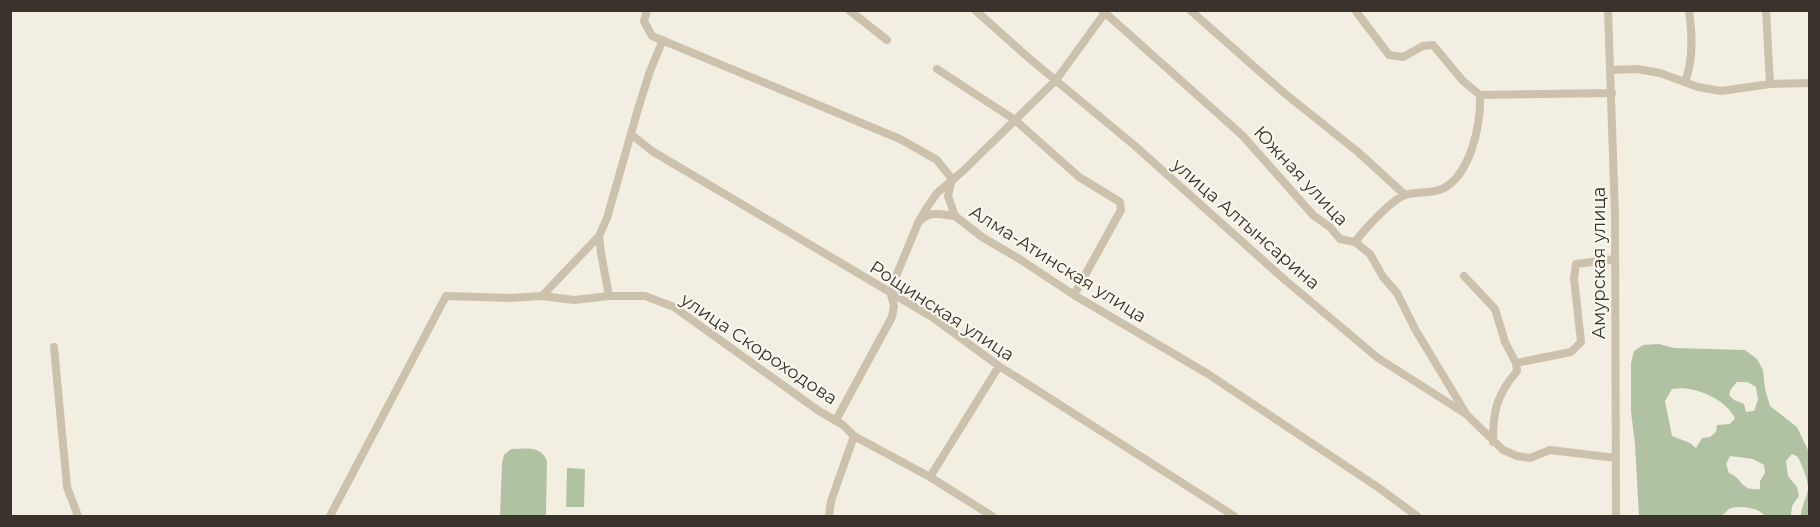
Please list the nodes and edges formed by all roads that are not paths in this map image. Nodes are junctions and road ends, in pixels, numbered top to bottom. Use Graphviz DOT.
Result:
graph roads {
  1 [pos="646,10"];
  2 [pos="849,10"];
  3 [pos="975,10"];
  4 [pos="1190,10"];
  5 [pos="1355,10"];
  6 [pos="1608,10"];
  7 [pos="1689,10"];
  8 [pos="1766,10"];
  9 [pos="1103,12"];
  10 [pos="663,40"];
  11 [pos="888,40"];
  12 [pos="937,69"];
  13 [pos="1611,70"];
  14 [pos="1056,80"];
  15 [pos="1685,81"];
  16 [pos="1809,83"];
  17 [pos="1770,84"];
  18 [pos="1612,93"];
  19 [pos="1480,95"];
  20 [pos="1015,120"];
  21 [pos="632,135"];
  22 [pos="952,179"];
  23 [pos="1405,195"];
  24 [pos="955,216"];
  25 [pos="918,223"];
  26 [pos="599,236"];
  27 [pos="1355,242"];
  28 [pos="1615,259"];
  29 [pos="1464,276"];
  30 [pos="890,291"];
  31 [pos="1074,295"];
  32 [pos="542,296"];
  33 [pos="609,296"];
  34 [pos="54,347"];
  35 [pos="1516,363"];
  36 [pos="999,366"];
  37 [pos="1466,414"];
  38 [pos="836,420"];
  39 [pos="854,436"];
  40 [pos="1493,442"];
  41 [pos="1616,458"];
  42 [pos="930,477"];
  43 [pos="78,516"];
  44 [pos="330,516"];
  45 [pos="829,516"];
  46 [pos="992,516"];
  47 [pos="1234,516"];
  48 [pos="1417,516"];
  49 [pos="1616,516"];
  1 -- 10 [label="street"];
  2 -- 11 [label="street"];
  3 -- 14 [label="street, улица Алтынсарина"];
  4 -- 23 [label="street"];
  5 -- 19 [label="street"];
  6 -- 13 [label="street, Амурская улица"];
  7 -- 15 [label="street"];
  8 -- 17 [label="street"];
  9 -- 14 [label="street"];
  9 -- 27 [label="street, Южная улица"];
  10 -- 21 [label="street"];
  10 -- 22 [label="street"];
  12 -- 20 [label="street"];
  13 -- 15 [label="street"];
  13 -- 18 [label="street, Амурская улица"];
  14 -- 20 [label="street"];
  14 -- 37 [label="street, улица Алтынсарина"];
  15 -- 17 [label="street"];
  16 -- 17 [label="street"];
  18 -- 19 [label="street"];
  18 -- 28 [label="street, Амурская улица"];
  19 -- 23 [label="street"];
  20 -- 22 [label="street"];
  20 -- 31 [label="street"];
  21 -- 26 [label="street"];
  21 -- 30 [label="street, Рощинская улица"];
  22 -- 24 [label="street, Алма-Атинская улица"];
  22 -- 25 [label="street"];
  23 -- 27 [label="street"];
  24 -- 25 [label="street"];
  24 -- 31 [label="street, Алма-Атинская улица"];
  25 -- 30 [label="street"];
  26 -- 32 [label="street"];
  26 -- 33 [label="street"];
  27 -- 37 [label="street, Южная улица"];
  28 -- 35 [label="street"];
  28 -- 41 [label="street, Амурская улица"];
  29 -- 35 [label="street"];
  30 -- 36 [label="street, Рощинская улица"];
  30 -- 38 [label="street"];
  31 -- 48 [label="street, Алма-Атинская улица"];
  32 -- 33 [label="street, улица Скороходова"];
  32 -- 44 [label="street, улица Скороходова"];
  33 -- 38 [label="street, улица Скороходова"];
  34 -- 43 [label="street"];
  35 -- 40 [label="street"];
  36 -- 42 [label="street"];
  36 -- 47 [label="street, Рощинская улица"];
  37 -- 40 [label="street, улица Алтынсарина"];
  38 -- 39 [label="street, улица Скороходова"];
  39 -- 42 [label="street, улица Скороходова"];
  39 -- 45 [label="street"];
  40 -- 41 [label="street, улица Алтынсарина"];
  41 -- 49 [label="street, Амурская улица"];
  42 -- 46 [label="street, улица Скороходова"];
}
